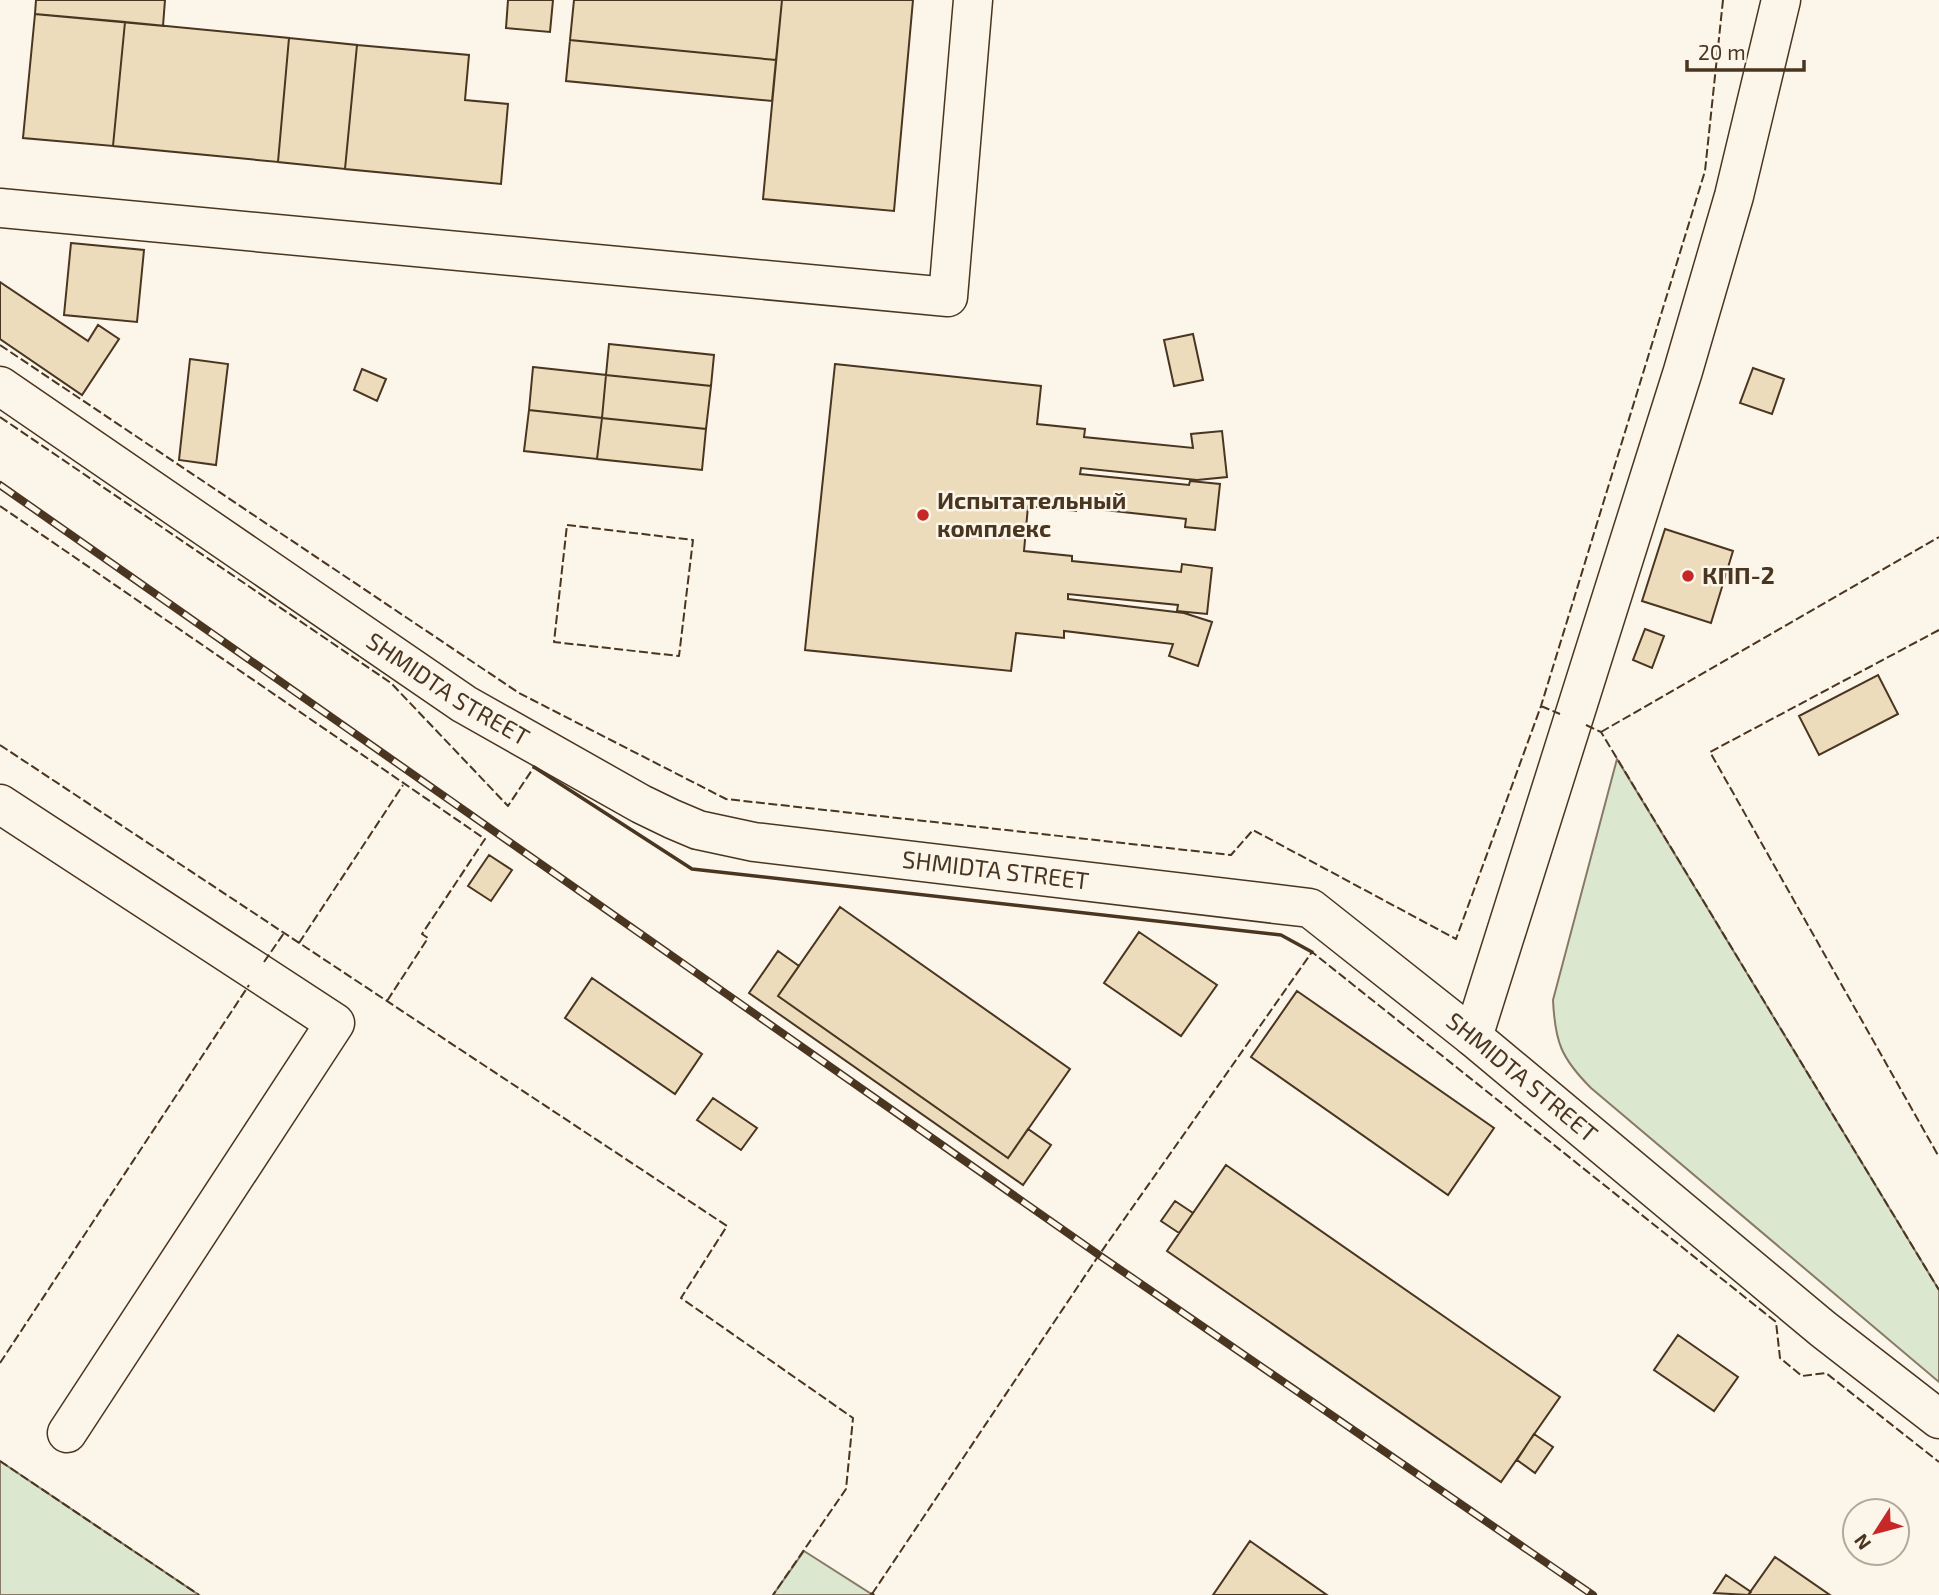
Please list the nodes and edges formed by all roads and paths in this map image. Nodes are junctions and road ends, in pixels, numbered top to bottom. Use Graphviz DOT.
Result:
graph roads {
  1 [pos="973,0"];
  2 [pos="1781,0"];
  3 [pos="0,208"];
  4 [pos="0,386"];
  5 [pos="0,804"];
  6 [pos="1473,1037"];
  7 [pos="1939,1419"];
  8 [pos="67,1433"];
  1 -- 3 [label="street"];
  2 -- 6 [label="street"];
  4 -- 6 [label="street, SHMIDTA STREET"];
  5 -- 8 [label="street"];
  6 -- 7 [label="street, SHMIDTA STREET"];
}
